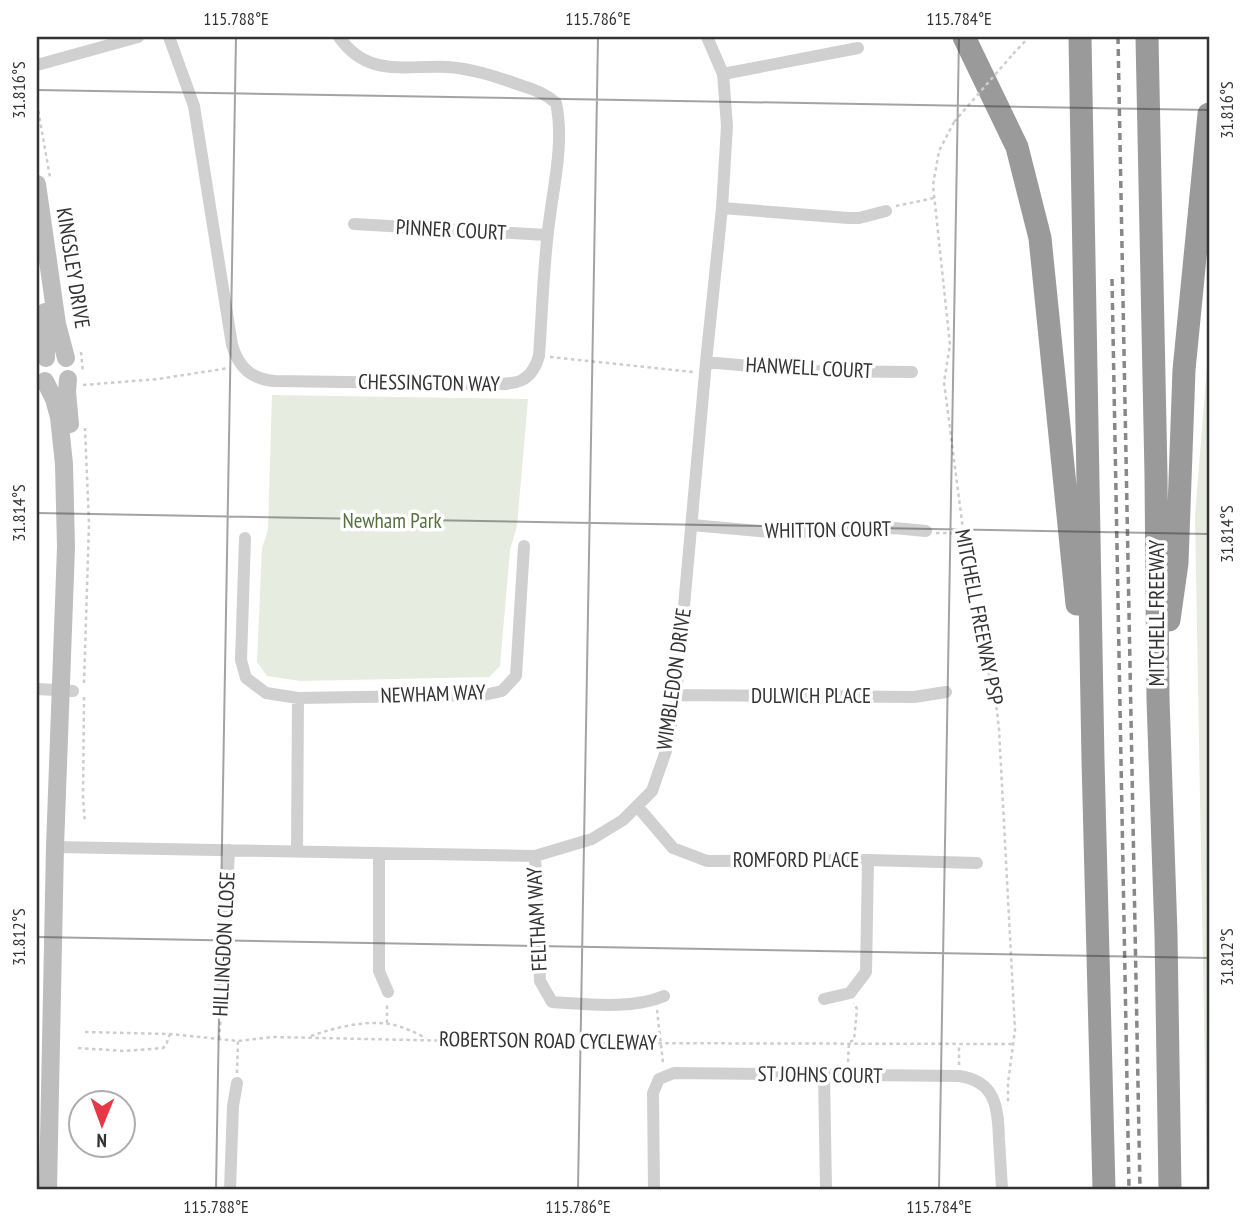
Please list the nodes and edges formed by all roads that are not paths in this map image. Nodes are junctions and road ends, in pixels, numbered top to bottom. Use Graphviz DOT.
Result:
graph roads {
  1 [pos="138,37"];
  2 [pos="169,37"];
  3 [pos="339,37"];
  4 [pos="707,37"];
  5 [pos="964,37"];
  6 [pos="1080,37"];
  7 [pos="1147,37"];
  8 [pos="858,48"];
  9 [pos="37,65"];
  10 [pos="723,74"];
  11 [pos="1209,114"];
  12 [pos="37,187"];
  13 [pos="722,208"];
  14 [pos="886,211"];
  15 [pos="354,224"];
  16 [pos="547,235"];
  17 [pos="37,252"];
  18 [pos="66,358"];
  19 [pos="705,368"];
  20 [pos="42,369"];
  21 [pos="912,372"];
  22 [pos="76,382"];
  23 [pos="692,526"];
  24 [pos="926,531"];
  25 [pos="245,538"];
  26 [pos="524,546"];
  27 [pos="37,690"];
  28 [pos="68,691"];
  29 [pos="946,692"];
  30 [pos="676,695"];
  31 [pos="298,698"];
  32 [pos="1158,699"];
  33 [pos="1093,760"];
  34 [pos="637,806"];
  35 [pos="61,847"];
  36 [pos="229,850"];
  37 [pos="297,852"];
  38 [pos="379,853"];
  39 [pos="535,856"];
  40 [pos="868,860"];
  41 [pos="976,863"];
  42 [pos="222,992"];
  43 [pos="388,992"];
  44 [pos="660,998"];
  45 [pos="824,999"];
  46 [pos="824,1075"];
  47 [pos="237,1083"];
  48 [pos="48,1189"];
  49 [pos="59,1189"];
  50 [pos="230,1189"];
  51 [pos="654,1189"];
  52 [pos="826,1189"];
  53 [pos="1002,1189"];
  54 [pos="1104,1189"];
  55 [pos="1170,1189"];
  1 -- 9 [label="street"];
  2 -- 16 [label="street, CHESSINGTON WAY"];
  3 -- 16 [label="street"];
  4 -- 10 [label="street, WIMBLEDON DRIVE"];
  5 -- 33 [label="highway"];
  6 -- 33 [label="highway"];
  7 -- 32 [label="highway, MITCHELL FREEWAY"];
  8 -- 10 [label="street"];
  10 -- 13 [label="street, WIMBLEDON DRIVE"];
  11 -- 32 [label="highway"];
  12 -- 18 [label="main road, KINGSLEY DRIVE"];
  13 -- 14 [label="street"];
  13 -- 19 [label="street, WIMBLEDON DRIVE"];
  15 -- 16 [label="street, PINNER COURT"];
  17 -- 20 [label="main road, KINGSLEY DRIVE"];
  18 -- 20 [label="main road"];
  18 -- 22 [label="main road, KINGSLEY DRIVE"];
  19 -- 21 [label="street, HANWELL COURT"];
  19 -- 23 [label="street, WIMBLEDON DRIVE"];
  20 -- 22 [label="main road"];
  20 -- 28 [label="main road, KINGSLEY DRIVE"];
  22 -- 28 [label="main road, KINGSLEY DRIVE"];
  23 -- 24 [label="street, WHITTON COURT"];
  23 -- 30 [label="street, WIMBLEDON DRIVE"];
  25 -- 31 [label="street, NEWHAM WAY"];
  26 -- 31 [label="street, NEWHAM WAY"];
  27 -- 28 [label="street"];
  28 -- 35 [label="main road, KINGSLEY DRIVE"];
  29 -- 30 [label="street, DULWICH PLACE"];
  30 -- 34 [label="street, WIMBLEDON DRIVE"];
  31 -- 37 [label="street"];
  32 -- 55 [label="highway, MITCHELL FREEWAY"];
  33 -- 54 [label="highway"];
  34 -- 39 [label="street, WIMBLEDON DRIVE"];
  34 -- 40 [label="street, ROMFORD PLACE"];
  35 -- 36 [label="street, WIMBLEDON DRIVE"];
  35 -- 48 [label="main road, KINGSLEY DRIVE"];
  35 -- 49 [label="main road, KINGSLEY DRIVE"];
  36 -- 37 [label="street, WIMBLEDON DRIVE"];
  36 -- 42 [label="street, HILLINGDON CLOSE"];
  37 -- 38 [label="street, WIMBLEDON DRIVE"];
  38 -- 39 [label="street, WIMBLEDON DRIVE"];
  38 -- 43 [label="street"];
  39 -- 44 [label="street, FELTHAM WAY"];
  40 -- 41 [label="street, ROMFORD PLACE"];
  40 -- 45 [label="street"];
  46 -- 51 [label="street, ST JOHNS COURT"];
  46 -- 52 [label="street"];
  46 -- 53 [label="street, ST JOHNS COURT"];
  47 -- 50 [label="street"];
}
